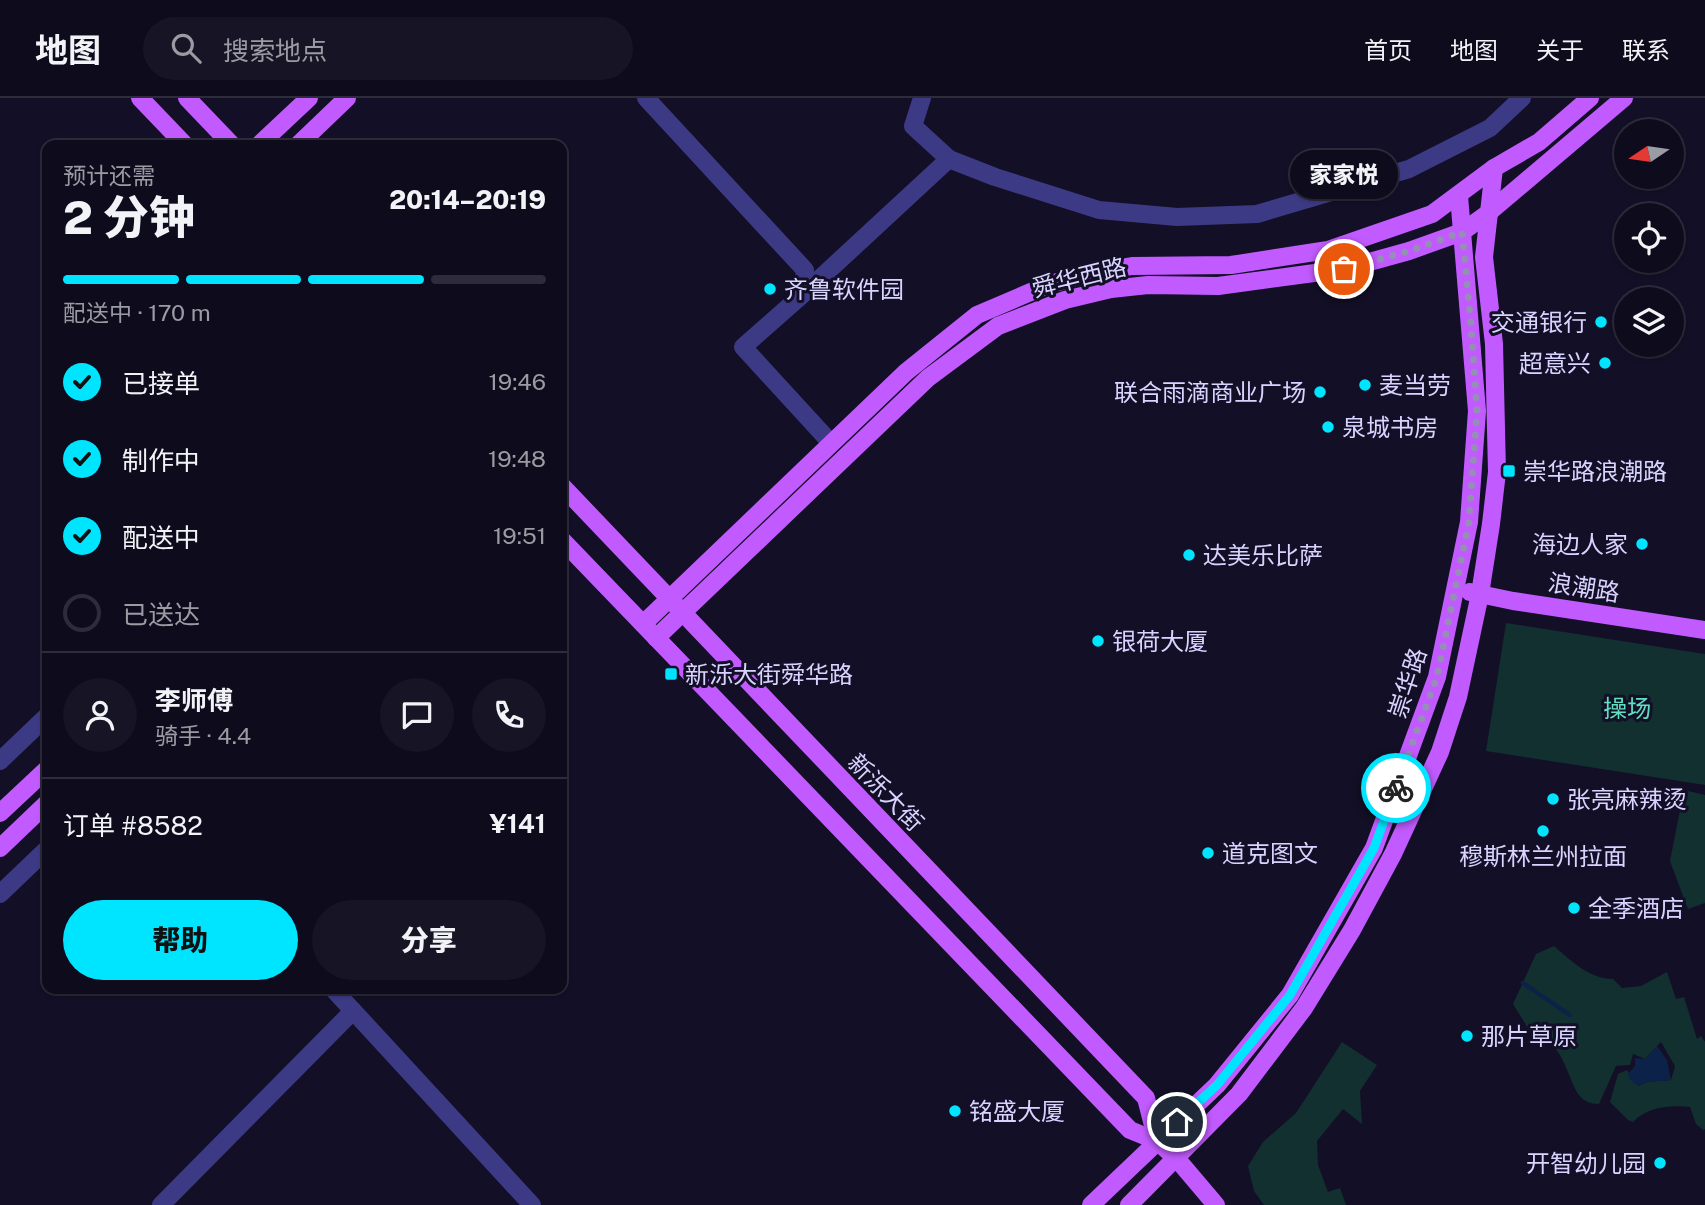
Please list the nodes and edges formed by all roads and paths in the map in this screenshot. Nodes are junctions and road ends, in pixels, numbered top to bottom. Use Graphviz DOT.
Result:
graph roads {
  1 [pos="140,98"];
  2 [pos="187,98"];
  3 [pos="309,98"];
  4 [pos="347,98"];
  5 [pos="646,98"];
  6 [pos="922,98"];
  7 [pos="1522,98"];
  8 [pos="1590,98"];
  9 [pos="1624,98"];
  10 [pos="180,140"];
  11 [pos="227,140"];
  12 [pos="264,140"];
  13 [pos="303,140"];
  14 [pos="949,159"];
  15 [pos="1494,168"];
  16 [pos="1459,196"];
  17 [pos="1487,214"];
  18 [pos="1462,232"];
  19 [pos="802,295"];
  20 [pos="831,443"];
  21 [pos="567,491"];
  22 [pos="567,545"];
  23 [pos="1457,589"];
  24 [pos="1480,594"];
  25 [pos="668,599"];
  26 [pos="681,613"];
  27 [pos="643,624"];
  28 [pos="1705,630"];
  29 [pos="656,638"];
  30 [pos="42,721"];
  31 [pos="0,761"];
  32 [pos="42,774"];
  33 [pos="42,808"];
  34 [pos="0,813"];
  35 [pos="0,848"];
  36 [pos="42,854"];
  37 [pos="0,894"];
  38 [pos="338,994"];
  39 [pos="353,1010"];
  40 [pos="1157,1141"];
  41 [pos="1177,1159"];
  42 [pos="161,1205"];
  43 [pos="532,1205"];
  44 [pos="1091,1205"];
  45 [pos="1129,1205"];
  46 [pos="1216,1205"];
  1 -- 10 [label="main road"];
  2 -- 11 [label="main road"];
  3 -- 12 [label="main road"];
  4 -- 13 [label="main road"];
  5 -- 19 [label="street"];
  6 -- 14 [label="street"];
  7 -- 14 [label="street"];
  8 -- 15 [label="main road, 舜华西路"];
  9 -- 17 [label="main road, 舜华西路"];
  14 -- 19 [label="street"];
  15 -- 16 [label="main road, 舜华西路"];
  15 -- 17 [label="main road, 崇华路"];
  16 -- 18 [label="main road, 崇华路"];
  16 -- 20 [label="main road, 舜华西路"];
  17 -- 18 [label="main road, 舜华西路"];
  17 -- 24 [label="main road, 崇华路"];
  18 -- 23 [label="main road, 崇华路"];
  18 -- 26 [label="main road, 舜华西路"];
  19 -- 20 [label="street"];
  20 -- 25 [label="main road, 舜华西路"];
  21 -- 25 [label="main road, 新泺大街"];
  22 -- 27 [label="main road"];
  23 -- 24 [label="main road, 浪潮路"];
  23 -- 40 [label="main road, 崇华路"];
  24 -- 28 [label="main road, 浪潮路"];
  24 -- 41 [label="main road, 崇华路"];
  25 -- 26 [label="main road, 新泺大街"];
  25 -- 27 [label="main road, 舜华西路"];
  26 -- 29 [label="main road, 舜华西路"];
  26 -- 40 [label="main road, 新泺大街"];
  27 -- 29 [label="main road"];
  29 -- 40 [label="main road"];
  30 -- 31 [label="street"];
  32 -- 34 [label="main road"];
  33 -- 35 [label="main road"];
  36 -- 37 [label="street"];
  38 -- 39 [label="street"];
  39 -- 42 [label="street"];
  39 -- 43 [label="street"];
  40 -- 41 [label="main road"];
  40 -- 44 [label="main road, 崇华路"];
  41 -- 45 [label="main road, 崇华路"];
  41 -- 46 [label="main road"];
}
